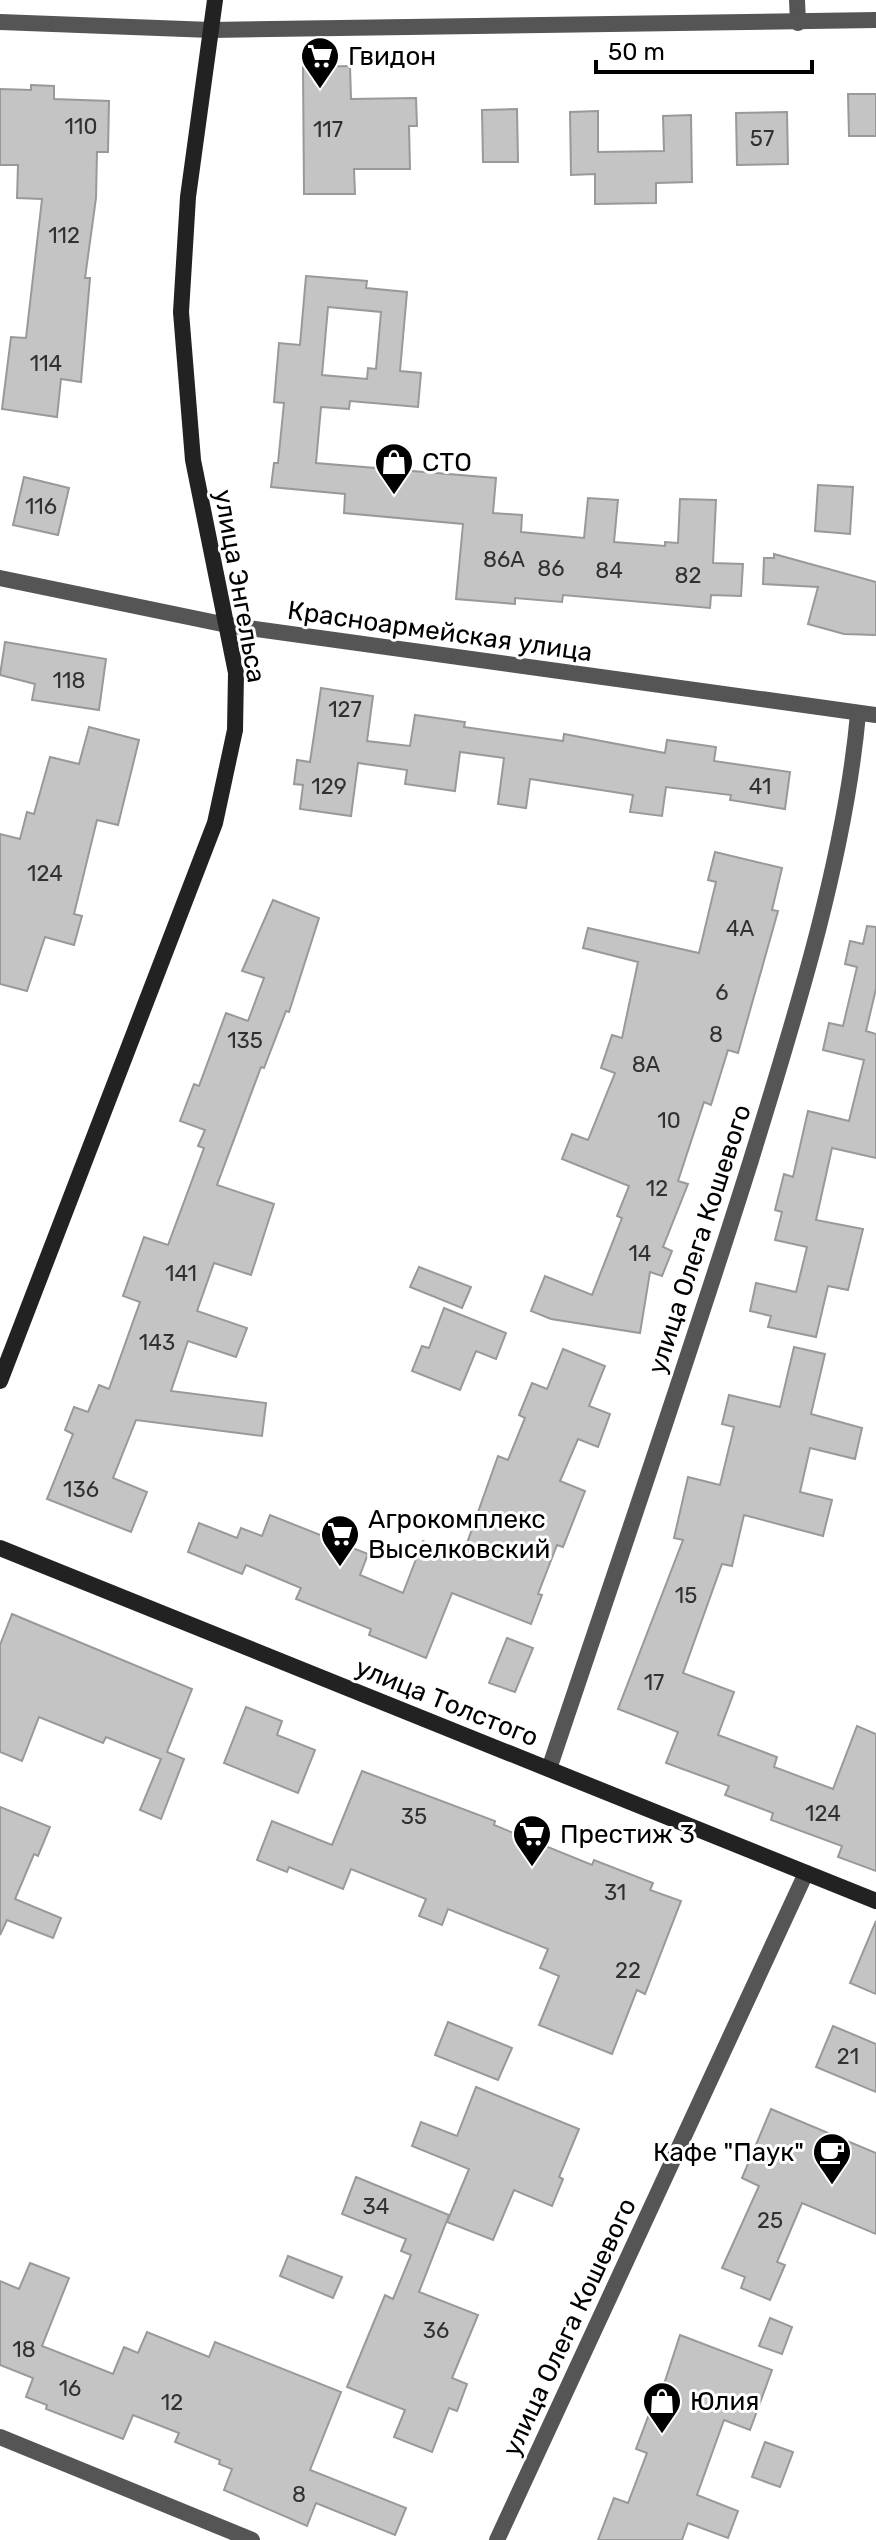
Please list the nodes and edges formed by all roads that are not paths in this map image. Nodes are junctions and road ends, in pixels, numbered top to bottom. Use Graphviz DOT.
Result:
graph roads {
  1 [pos="215,0"];
  2 [pos="797,0"];
  3 [pos="876,20"];
  4 [pos="0,22"];
  5 [pos="798,23"];
  6 [pos="211,30"];
  7 [pos="0,578"];
  8 [pos="227,625"];
  9 [pos="858,714"];
  10 [pos="876,715"];
  11 [pos="0,1381"];
  12 [pos="0,1548"];
  13 [pos="549,1769"];
  14 [pos="806,1873"];
  15 [pos="876,1901"];
  16 [pos="0,2437"];
  17 [pos="252,2540"];
  18 [pos="497,2540"];
  1 -- 6 [label="street, улица Энгельса"];
  2 -- 5 [label="street"];
  3 -- 5 [label="street"];
  4 -- 6 [label="street"];
  5 -- 6 [label="street"];
  6 -- 8 [label="street, улица Энгельса"];
  7 -- 8 [label="street, Красноармейская улица"];
  8 -- 9 [label="street, Красноармейская улица"];
  8 -- 11 [label="street, улица Энгельса"];
  9 -- 10 [label="street, Красноармейская улица"];
  9 -- 13 [label="street, улица Олега Кошевого"];
  12 -- 13 [label="street, улица Толстого"];
  13 -- 14 [label="street, улица Толстого"];
  14 -- 15 [label="street, улица Толстого"];
  14 -- 18 [label="street, улица Олега Кошевого"];
  16 -- 17 [label="street"];
}
